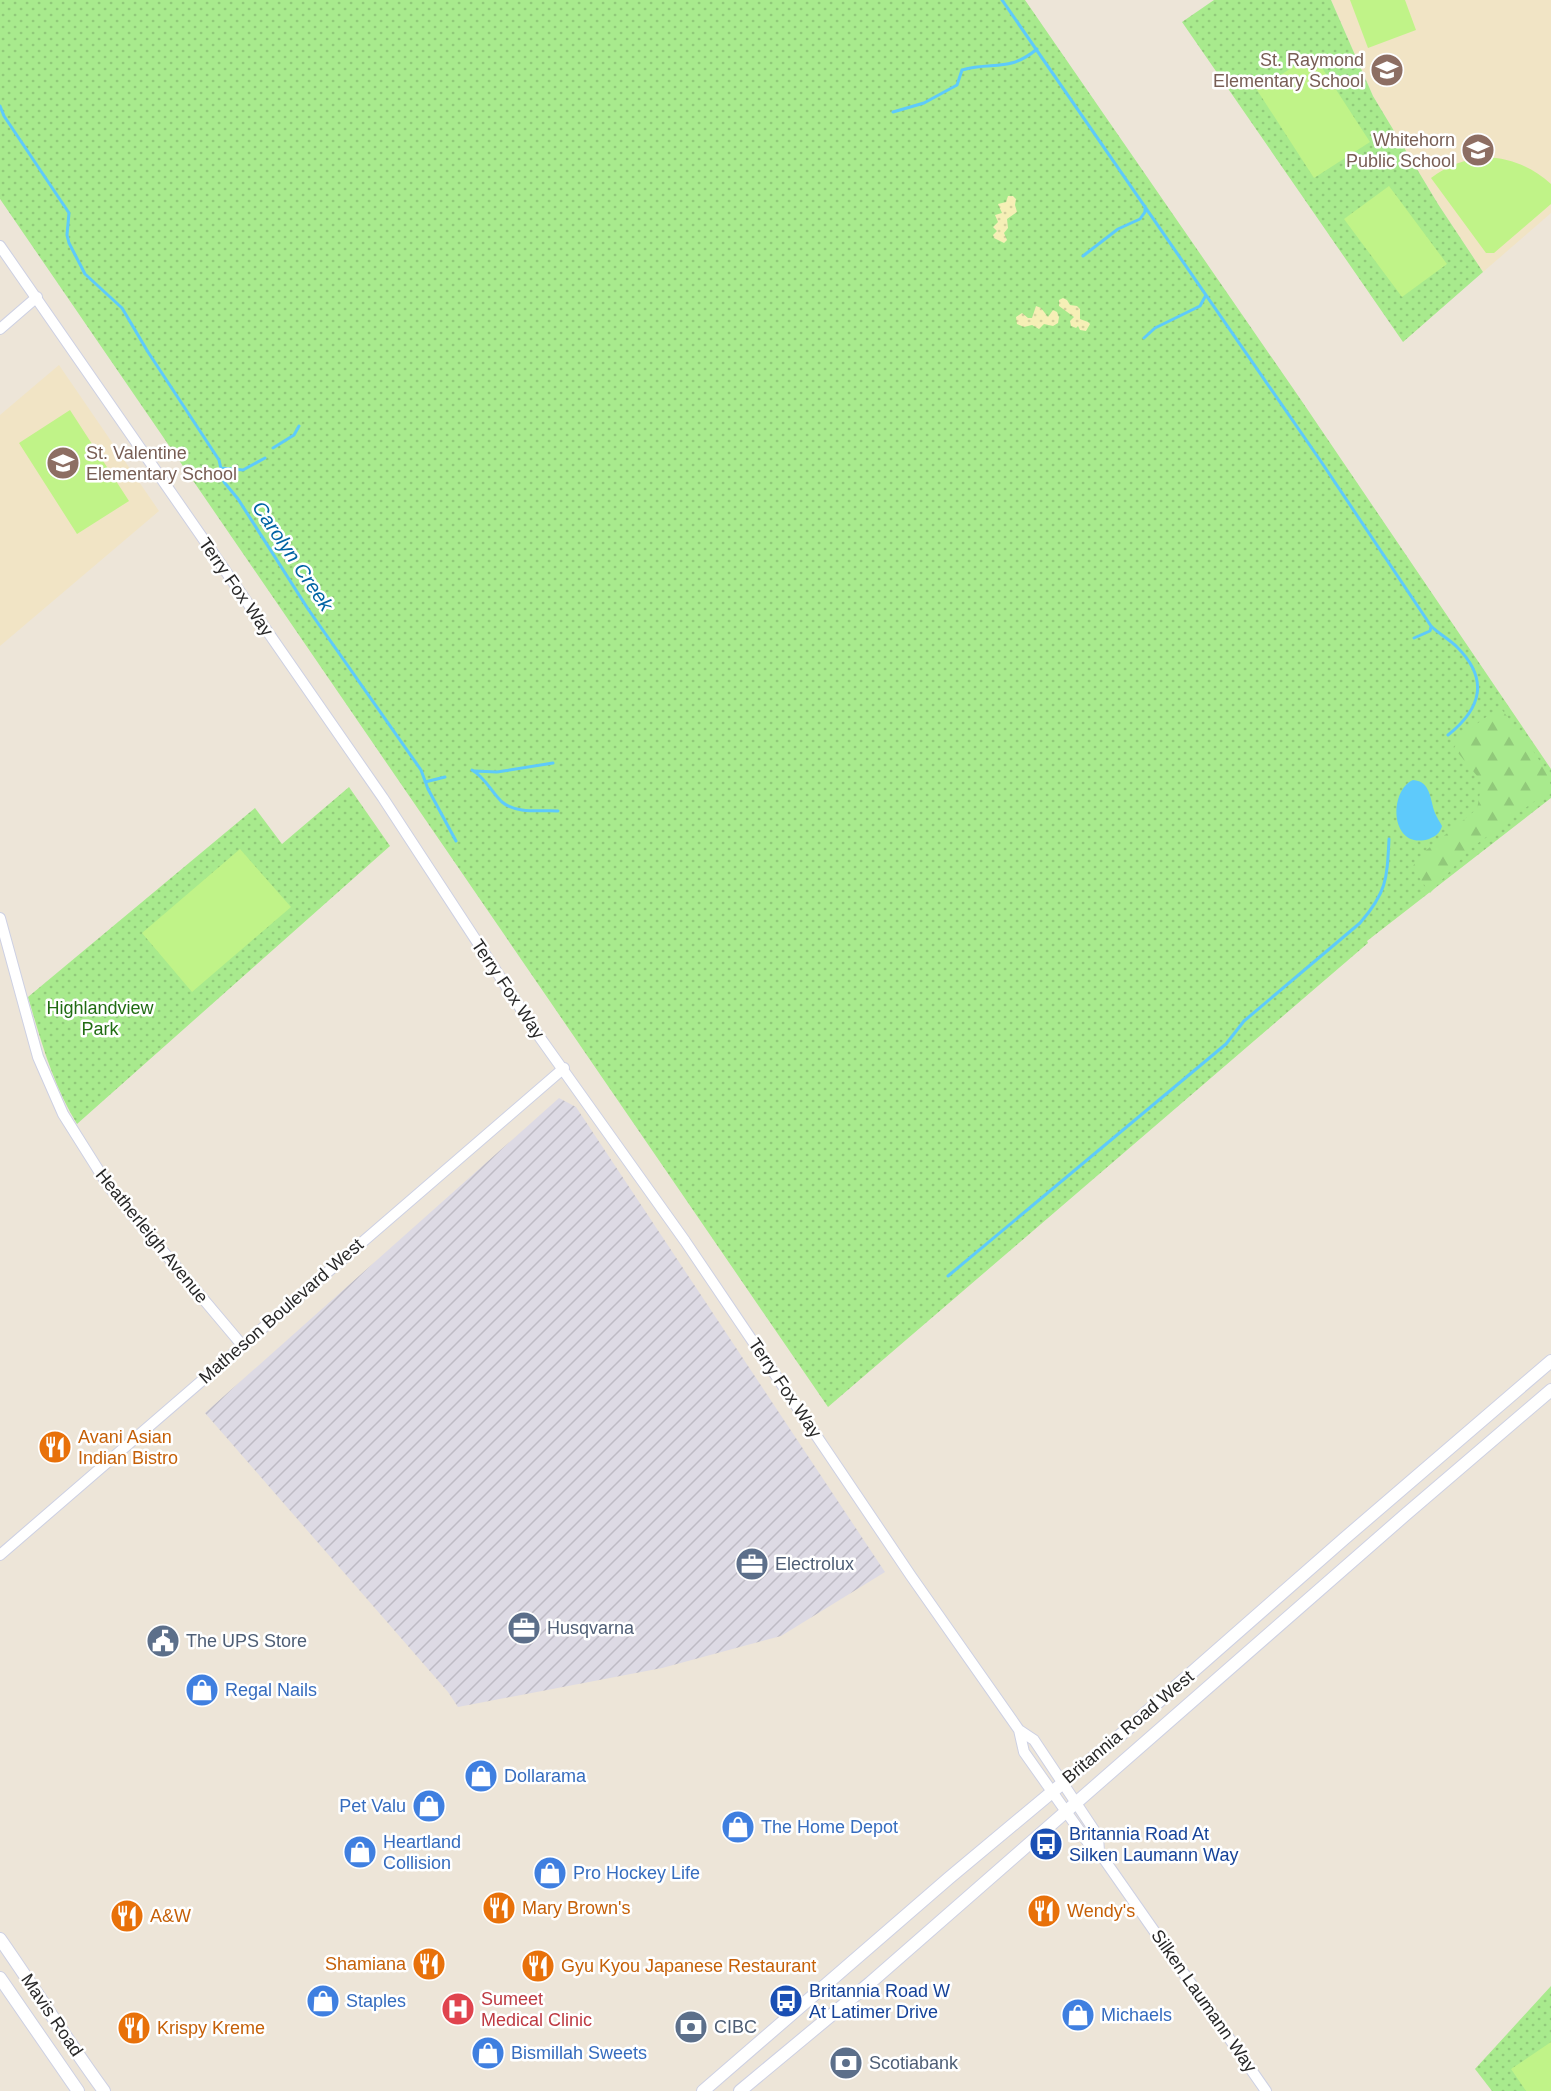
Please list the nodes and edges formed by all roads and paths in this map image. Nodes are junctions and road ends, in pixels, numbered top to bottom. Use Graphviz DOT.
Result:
graph roads {
  1 [pos="0,246"];
  2 [pos="37,297"];
  3 [pos="0,329"];
  4 [pos="0,918"];
  5 [pos="564,1068"];
  6 [pos="242,1345"];
  7 [pos="1551,1361"];
  8 [pos="1551,1390"];
  9 [pos="0,1556"];
  10 [pos="1057,1788"];
  11 [pos="1072,1808"];
  12 [pos="0,1939"];
  13 [pos="0,1978"];
  14 [pos="78,2091"];
  15 [pos="104,2091"];
  16 [pos="704,2091"];
  17 [pos="740,2091"];
  18 [pos="1266,2091"];
  1 -- 2 [label="street, Terry Fox Way"];
  2 -- 3 [label="street"];
  2 -- 5 [label="street, Terry Fox Way"];
  4 -- 6 [label="street, Heatherleigh Avenue"];
  5 -- 6 [label="street, Matheson Boulevard West"];
  5 -- 10 [label="street, Terry Fox Way"];
  6 -- 9 [label="street, Matheson Boulevard West"];
  7 -- 10 [label="main road, Britannia Road West"];
  8 -- 11 [label="main road, Britannia Road West"];
  10 -- 11 [label="street, Terry Fox Way"];
  10 -- 16 [label="main road, Britannia Road West"];
  11 -- 17 [label="main road, Britannia Road West"];
  11 -- 18 [label="street, Silken Laumann Way"];
  12 -- 15 [label="main road, Mavis Road"];
  13 -- 14 [label="main road, Mavis Road"];
}
